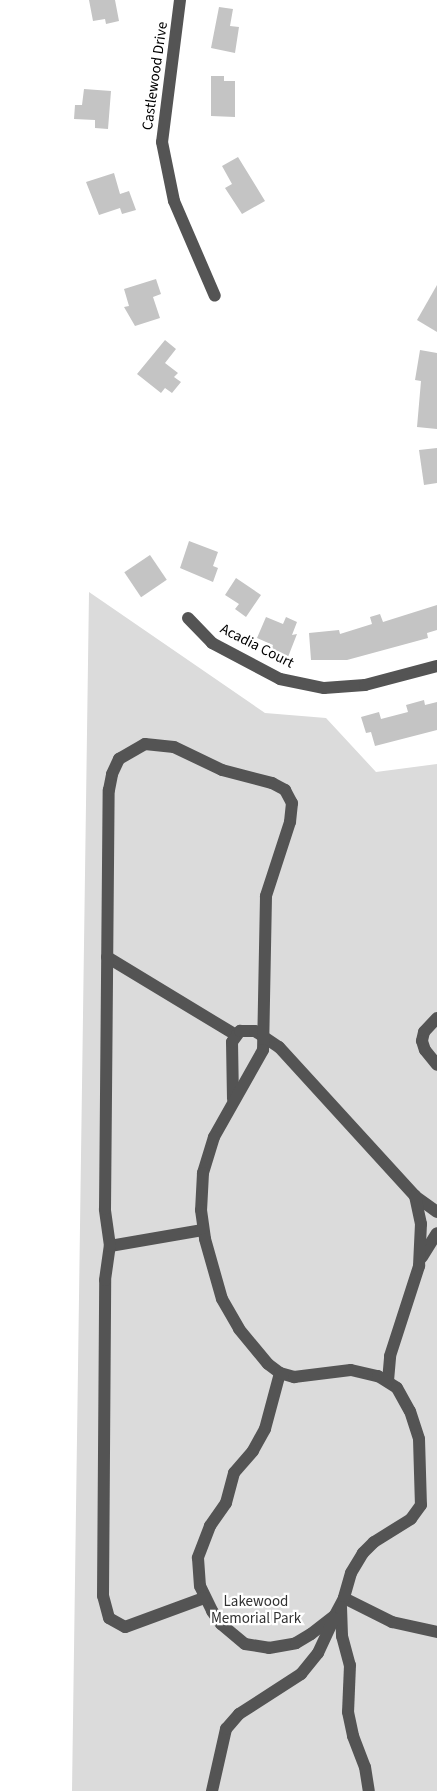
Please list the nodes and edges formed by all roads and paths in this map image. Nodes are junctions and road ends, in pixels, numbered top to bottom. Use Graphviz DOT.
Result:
graph roads {
  1 [pos="180,0"];
  2 [pos="215,296"];
  3 [pos="188,618"];
  4 [pos="437,666"];
  5 [pos="107,957"];
  6 [pos="437,1018"];
  7 [pos="263,1034"];
  8 [pos="236,1035"];
  9 [pos="437,1065"];
  10 [pos="233,1099"];
  11 [pos="415,1196"];
  12 [pos="437,1212"];
  13 [pos="203,1230"];
  14 [pos="437,1234"];
  15 [pos="110,1246"];
  16 [pos="419,1266"];
  17 [pos="280,1373"];
  18 [pos="388,1381"];
  19 [pos="204,1598"];
  20 [pos="340,1607"];
  21 [pos="437,1632"];
  22 [pos="212,1791"];
  23 [pos="369,1791"];
  1 -- 2 [label="street, Castlewood Drive"];
  3 -- 4 [label="street, Acadia Court"];
  5 -- 7 [label="street"];
  5 -- 8 [label="street"];
  5 -- 15 [label="street"];
  6 -- 9 [label="street"];
  7 -- 8 [label="street"];
  7 -- 10 [label="street"];
  7 -- 11 [label="street"];
  8 -- 10 [label="street"];
  10 -- 13 [label="street"];
  11 -- 12 [label="street"];
  11 -- 16 [label="street"];
  13 -- 15 [label="street"];
  13 -- 17 [label="street"];
  14 -- 16 [label="street"];
  15 -- 19 [label="street"];
  16 -- 18 [label="street"];
  17 -- 18 [label="street"];
  17 -- 19 [label="street"];
  18 -- 20 [label="street"];
  19 -- 20 [label="street"];
  20 -- 21 [label="street"];
  20 -- 22 [label="street"];
  20 -- 23 [label="street"];
}
